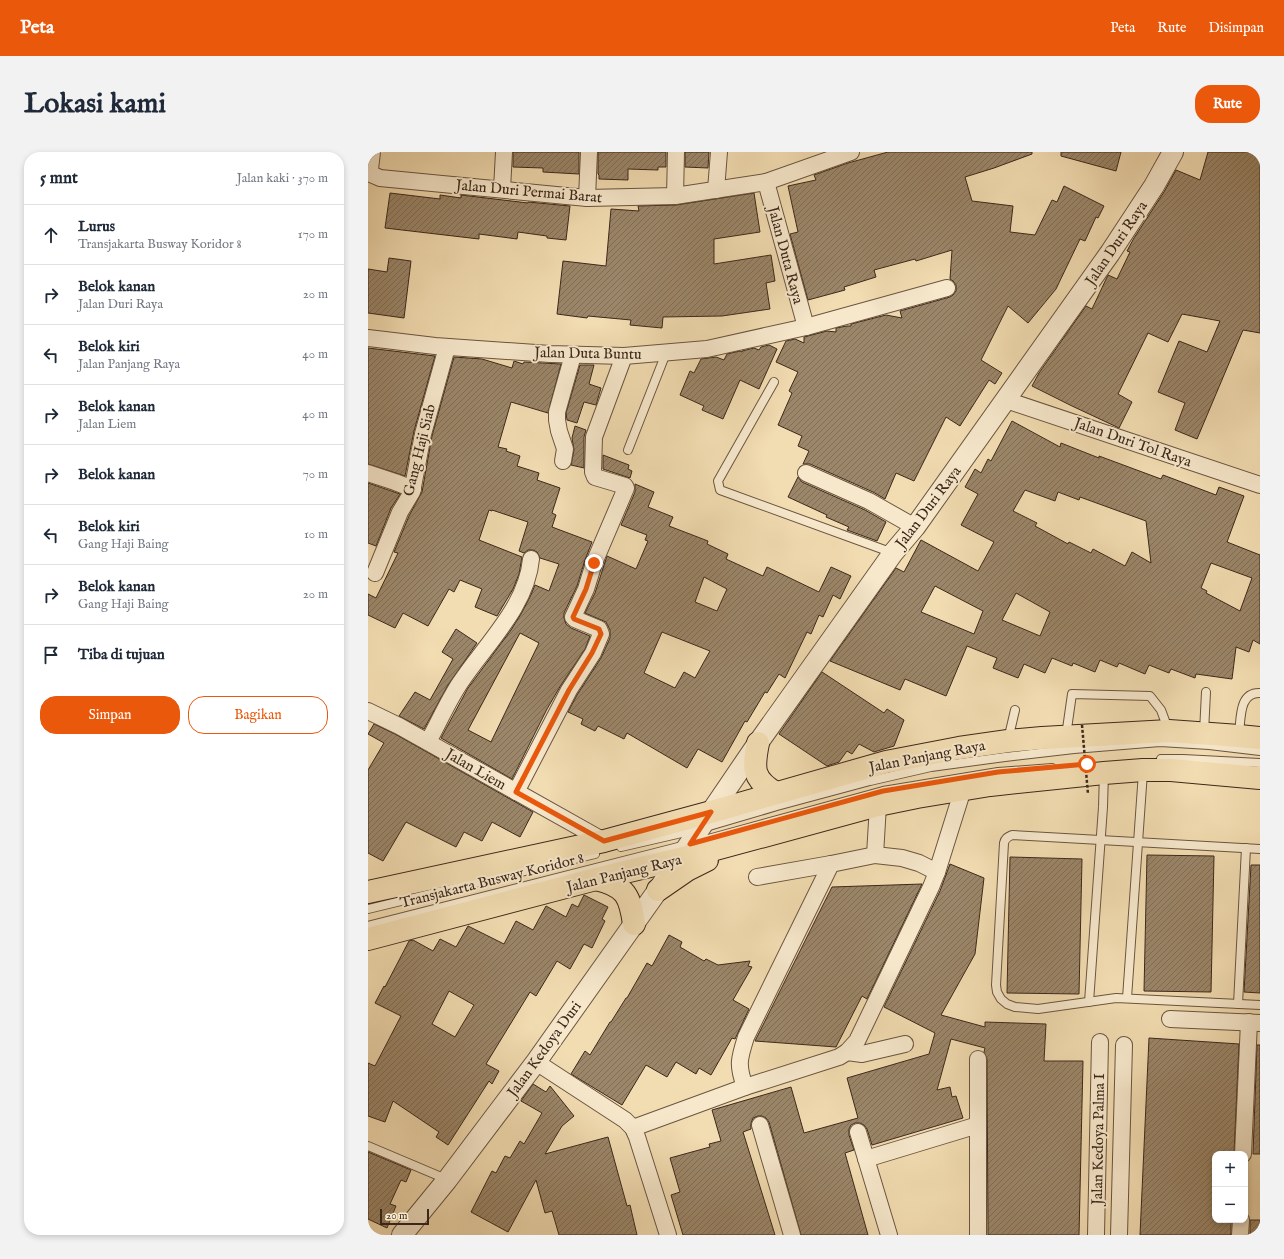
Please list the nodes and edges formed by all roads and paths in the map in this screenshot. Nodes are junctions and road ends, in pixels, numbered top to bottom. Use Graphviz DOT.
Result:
graph roads {
  1 [pos="372,152"];
  2 [pos="504,152"];
  3 [pos="589,152"];
  4 [pos="676,152"];
  5 [pos="719,152"];
  6 [pos="851,152"];
  7 [pos="1173,152"];
  8 [pos="766,182"];
  9 [pos="502,189"];
  10 [pos="716,190"];
  11 [pos="675,196"];
  12 [pos="587,198"];
  13 [pos="947,288"];
  14 [pos="806,327"];
  15 [pos="368,338"];
  16 [pos="447,347"];
  17 [pos="666,353"];
  18 [pos="573,354"];
  19 [pos="624,356"];
  20 [pos="774,382"];
  21 [pos="1006,400"];
  22 [pos="628,450"];
  23 [pos="563,461"];
  24 [pos="368,473"];
  25 [pos="806,473"];
  26 [pos="1260,485"];
  27 [pos="413,489"];
  28 [pos="915,527"];
  29 [pos="893,553"];
  30 [pos="531,559"];
  31 [pos="376,573"];
  32 [pos="1206,692"];
  33 [pos="1260,693"];
  34 [pos="1015,710"];
  35 [pos="368,711"];
  36 [pos="1074,731"];
  37 [pos="1169,732"];
  38 [pos="1204,733"];
  39 [pos="1250,737"];
  40 [pos="1008,741"];
  41 [pos="428,742"];
  42 [pos="758,743"];
  43 [pos="1260,750"];
  44 [pos="1260,763"];
  45 [pos="1149,765"];
  46 [pos="1058,767"];
  47 [pos="1104,773"];
  48 [pos="1260,778"];
  49 [pos="963,788"];
  50 [pos="516,792"];
  51 [pos="776,793"];
  52 [pos="1088,794"];
  53 [pos="878,805"];
  54 [pos="695,836"];
  55 [pos="751,839"];
  56 [pos="1100,841"];
  57 [pos="1138,843"];
  58 [pos="607,847"];
  59 [pos="1246,848"];
  60 [pos="1260,849"];
  61 [pos="874,855"];
  62 [pos="831,864"];
  63 [pos="938,872"];
  64 [pos="757,877"];
  65 [pos="596,879"];
  66 [pos="658,890"];
  67 [pos="368,892"];
  68 [pos="368,909"];
  69 [pos="634,924"];
  70 [pos="368,926"];
  71 [pos="368,939"];
  72 [pos="1127,998"];
  73 [pos="1089,1002"];
  74 [pos="1238,1004"];
  75 [pos="1260,1005"];
  76 [pos="1170,1019"];
  77 [pos="1254,1022"];
  78 [pos="1100,1042"];
  79 [pos="905,1044"];
  80 [pos="1124,1045"];
  81 [pos="847,1052"];
  82 [pos="978,1059"];
  83 [pos="536,1062"];
  84 [pos="745,1087"];
  85 [pos="760,1125"];
  86 [pos="978,1126"];
  87 [pos="633,1128"];
  88 [pos="858,1132"];
  89 [pos="368,1146"];
  90 [pos="1243,1151"];
  91 [pos="866,1159"];
  92 [pos="1097,1168"];
  93 [pos="1120,1169"];
  94 [pos="447,1180"];
  95 [pos="1241,1223"];
  96 [pos="402,1235"];
  97 [pos="668,1235"];
  98 [pos="792,1235"];
  99 [pos="889,1235"];
  100 [pos="978,1235"];
  101 [pos="1096,1235"];
  102 [pos="1119,1235"];
  103 [pos="1240,1235"];
  1 -- 9 [label="street, Jalan Duri Permai Barat"];
  2 -- 9 [label="street"];
  3 -- 12 [label="street"];
  4 -- 11 [label="street"];
  5 -- 10 [label="street"];
  6 -- 8 [label="street, Jalan Duri Permai Barat"];
  7 -- 21 [label="street, Jalan Duri Raya"];
  8 -- 10 [label="street, Jalan Duri Permai Barat"];
  8 -- 14 [label="street, Jalan Duta Raya"];
  9 -- 12 [label="street, Jalan Duri Permai Barat"];
  10 -- 11 [label="street, Jalan Duri Permai Barat"];
  11 -- 12 [label="street, Jalan Duri Permai Barat"];
  13 -- 14 [label="street, Jalan Duta Buntu"];
  14 -- 17 [label="street, Jalan Duta Buntu"];
  15 -- 16 [label="street, Jalan Duta Buntu"];
  16 -- 18 [label="street, Jalan Duta Buntu"];
  16 -- 27 [label="street, Gang Haji Siab"];
  17 -- 19 [label="street, Jalan Duta Buntu"];
  17 -- 22 [label="lane"];
  18 -- 19 [label="street, Jalan Duta Buntu"];
  18 -- 23 [label="street"];
  19 -- 50 [label="street"];
  20 -- 29 [label="lane"];
  21 -- 26 [label="street, Jalan Duri Tol Raya"];
  21 -- 28 [label="street, Jalan Duri Raya"];
  24 -- 27 [label="street"];
  25 -- 28 [label="street"];
  27 -- 31 [label="street, Gang Haji Siab"];
  28 -- 29 [label="street, Jalan Duri Raya"];
  29 -- 42 [label="street, Jalan Duri Raya"];
  30 -- 41 [label="street"];
  32 -- 38 [label="lane"];
  33 -- 39 [label="lane"];
  34 -- 40 [label="lane"];
  35 -- 41 [label="street, Jalan Liem"];
  36 -- 37 [label="main road, Jalan Panjang Raya"];
  36 -- 37 [label="lane"];
  36 -- 40 [label="main road, Jalan Panjang Raya"];
  36 -- 52 [label="path, bridge"];
  37 -- 38 [label="main road, Jalan Panjang Raya"];
  38 -- 39 [label="main road, Jalan Panjang Raya"];
  40 -- 51 [label="main road, Jalan Panjang Raya"];
  41 -- 50 [label="street, Jalan Liem"];
  42 -- 51 [label="main road"];
  42 -- 54 [label="street, Jalan Duri Raya"];
  43 -- 54 [label="lane, Transjakarta Busway Koridor 8"];
  44 -- 45 [label="lane"];
  45 -- 47 [label="main road, Jalan Panjang Raya"];
  45 -- 48 [label="main road, Jalan Panjang Raya"];
  45 -- 57 [label="lane"];
  46 -- 54 [label="lane, Transjakarta Busway Koridor 8"];
  47 -- 49 [label="main road, Jalan Panjang Raya"];
  47 -- 56 [label="lane"];
  49 -- 53 [label="main road, Jalan Panjang Raya"];
  49 -- 63 [label="street"];
  50 -- 58 [label="street, Jalan Liem"];
  51 -- 54 [label="main road, Jalan Panjang Raya"];
  53 -- 55 [label="main road, Jalan Panjang Raya"];
  53 -- 61 [label="street"];
  54 -- 55 [label="main road, Jalan Panjang Raya"];
  54 -- 58 [label="main road, Jalan Panjang Raya"];
  54 -- 65 [label="main road, Jalan Panjang Raya"];
  54 -- 66 [label="street, Jalan Kedoya Duri"];
  54 -- 70 [label="lane, Transjakarta Busway Koridor 8"];
  55 -- 66 [label="main road"];
  56 -- 57 [label="lane"];
  56 -- 73 [label="lane"];
  56 -- 73 [label="lane"];
  57 -- 59 [label="lane"];
  57 -- 72 [label="lane"];
  58 -- 67 [label="main road, Jalan Panjang Raya"];
  58 -- 68 [label="lane, Transjakarta Busway Koridor 8"];
  59 -- 60 [label="lane"];
  59 -- 74 [label="lane"];
  61 -- 62 [label="street"];
  61 -- 63 [label="street"];
  62 -- 64 [label="street"];
  62 -- 84 [label="street"];
  63 -- 81 [label="street"];
  65 -- 69 [label="main road"];
  65 -- 71 [label="main road, Jalan Panjang Raya"];
  66 -- 69 [label="street, Jalan Kedoya Duri"];
  69 -- 83 [label="street, Jalan Kedoya Duri"];
  72 -- 73 [label="lane"];
  72 -- 74 [label="lane"];
  74 -- 75 [label="lane"];
  76 -- 77 [label="street"];
  77 -- 90 [label="street"];
  78 -- 92 [label="street, Jalan Kedoya Palma I"];
  79 -- 81 [label="street"];
  80 -- 93 [label="street, Jalan Kedoya Palma I"];
  81 -- 84 [label="street"];
  82 -- 86 [label="street"];
  83 -- 87 [label="street"];
  83 -- 94 [label="street, Jalan Kedoya Duri"];
  84 -- 87 [label="street"];
  85 -- 98 [label="street"];
  86 -- 91 [label="street"];
  86 -- 100 [label="street"];
  87 -- 97 [label="street"];
  88 -- 91 [label="street"];
  89 -- 94 [label="lane"];
  91 -- 99 [label="street"];
  92 -- 93 [label="street"];
  92 -- 101 [label="street, Jalan Kedoya Palma I"];
  93 -- 102 [label="street, Jalan Kedoya Palma I"];
  94 -- 96 [label="street, Jalan Kedoya Duri"];
  95 -- 103 [label="street"];
}
